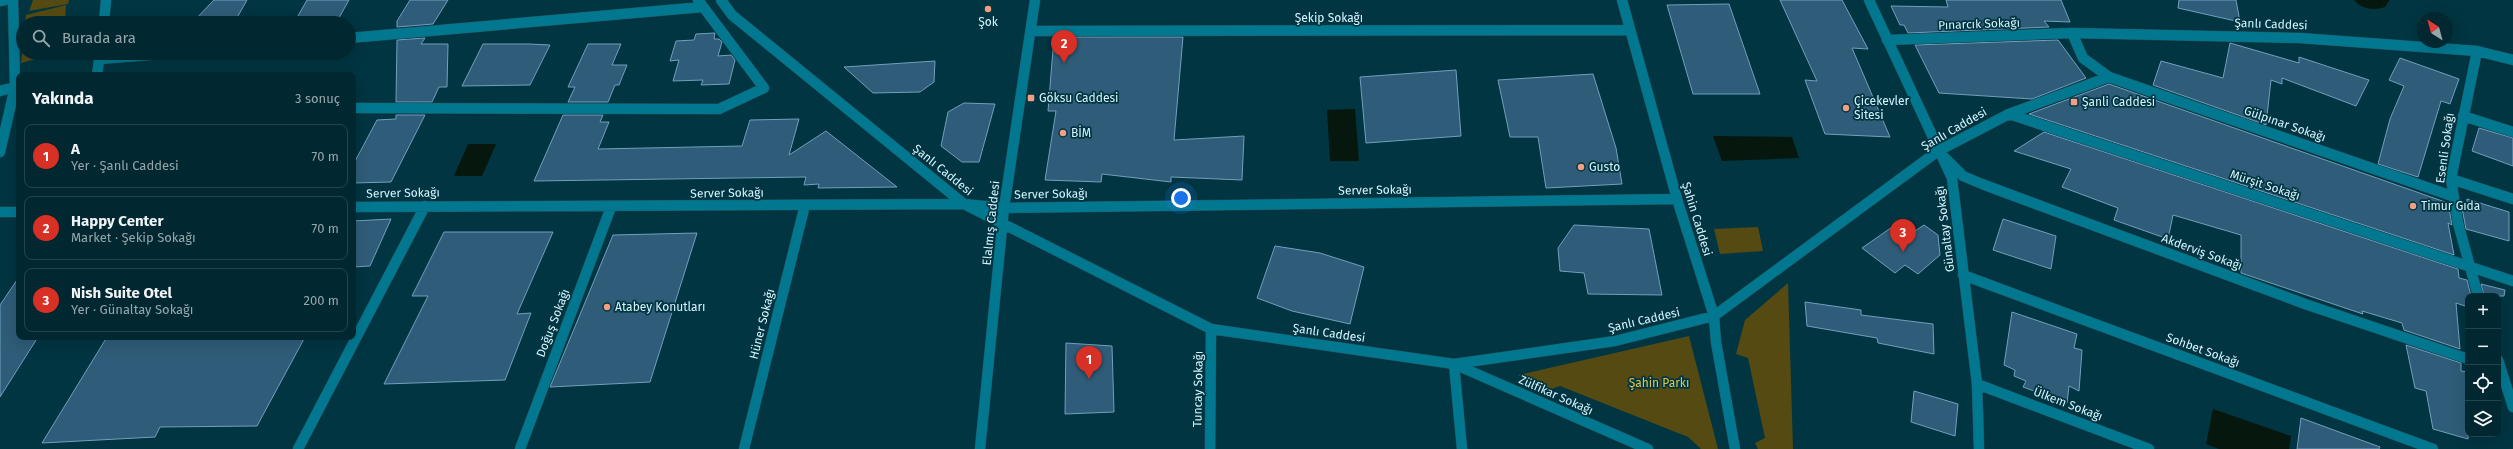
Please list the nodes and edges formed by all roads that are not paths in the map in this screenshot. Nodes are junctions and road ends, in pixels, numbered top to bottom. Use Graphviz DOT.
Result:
graph roads {
  1 [pos="5,0"];
  2 [pos="13,0"];
  3 [pos="106,0"];
  4 [pos="721,0"];
  5 [pos="1035,0"];
  6 [pos="1622,0"];
  7 [pos="1869,0"];
  8 [pos="0,1"];
  9 [pos="701,4"];
  10 [pos="105,16"];
  11 [pos="1628,30"];
  12 [pos="1031,31"];
  13 [pos="2072,33"];
  14 [pos="356,37"];
  15 [pos="1887,40"];
  16 [pos="2477,51"];
  17 [pos="99,60"];
  18 [pos="2513,60"];
  19 [pos="97,72"];
  20 [pos="2109,77"];
  21 [pos="15,87"];
  22 [pos="0,91"];
  23 [pos="356,108"];
  24 [pos="2009,114"];
  25 [pos="2463,116"];
  26 [pos="2513,132"];
  27 [pos="1938,151"];
  28 [pos="0,152"];
  29 [pos="2452,179"];
  30 [pos="2452,196"];
  31 [pos="1677,199"];
  32 [pos="2513,199"];
  33 [pos="964,204"];
  34 [pos="805,205"];
  35 [pos="425,206"];
  36 [pos="356,207"];
  37 [pos="611,207"];
  38 [pos="1004,208"];
  39 [pos="0,212"];
  40 [pos="16,212"];
  41 [pos="1003,224"];
  42 [pos="2468,267"];
  43 [pos="1963,275"];
  44 [pos="2513,281"];
  45 [pos="2477,293"];
  46 [pos="1714,316"];
  47 [pos="1211,329"];
  48 [pos="356,338"];
  49 [pos="355,340"];
  50 [pos="2465,358"];
  51 [pos="1454,364"];
  52 [pos="2501,368"];
  53 [pos="2501,373"];
  54 [pos="2513,374"];
  55 [pos="1977,384"];
  56 [pos="2513,407"];
  57 [pos="298,449"];
  58 [pos="520,449"];
  59 [pos="744,449"];
  60 [pos="980,449"];
  61 [pos="1210,449"];
  62 [pos="1462,449"];
  63 [pos="1648,449"];
  64 [pos="1735,449"];
  65 [pos="1979,449"];
  66 [pos="2149,449"];
  67 [pos="2433,449"];
  1 -- 8 [label="street"];
  2 -- 21 [label="street"];
  3 -- 10 [label="street"];
  4 -- 33 [label="street, Şanlı Caddesi"];
  5 -- 12 [label="street, Elalmış Caddesi"];
  6 -- 11 [label="street, Şahin Caddesi"];
  7 -- 15 [label="street, Günaltay Sokağı"];
  9 -- 14 [label="street"];
  9 -- 23 [label="street"];
  11 -- 12 [label="street, Şekip Sokağı"];
  11 -- 31 [label="street, Şahin Caddesi"];
  12 -- 38 [label="street, Elalmış Caddesi"];
  13 -- 15 [label="street, Pınarcık Sokağı"];
  13 -- 16 [label="street, Şanlı Caddesi"];
  13 -- 20 [label="street"];
  15 -- 27 [label="street, Günaltay Sokağı"];
  16 -- 18 [label="street, Şanlı Caddesi"];
  16 -- 25 [label="street, Esenli Sokağı"];
  17 -- 19 [label="street"];
  20 -- 24 [label="street, Şanlı Caddesi"];
  20 -- 30 [label="street, Gülpınar Sokağı"];
  21 -- 22 [label="street"];
  21 -- 28 [label="street"];
  24 -- 27 [label="street, Şanlı Caddesi"];
  24 -- 42 [label="street, Mürşit Sokağı"];
  25 -- 26 [label="street"];
  25 -- 29 [label="street, Esenli Sokağı"];
  27 -- 43 [label="street, Günaltay Sokağı"];
  27 -- 46 [label="street, Şanlı Caddesi"];
  27 -- 50 [label="street, Akderviş Sokağı"];
  29 -- 30 [label="street, Esenli Sokağı"];
  29 -- 32 [label="street"];
  30 -- 42 [label="street, Esenli Sokağı"];
  31 -- 38 [label="street, Server Sokağı"];
  31 -- 46 [label="street, Şahin Caddesi"];
  33 -- 34 [label="street, Server Sokağı"];
  33 -- 38 [label="street, Server Sokağı"];
  33 -- 41 [label="street, Şanlı Caddesi"];
  34 -- 37 [label="street, Server Sokağı"];
  34 -- 59 [label="street, Hüner Sokağı"];
  35 -- 36 [label="street, Server Sokağı"];
  35 -- 37 [label="street, Server Sokağı"];
  35 -- 48 [label="street"];
  37 -- 58 [label="street, Doğuş Sokağı"];
  38 -- 41 [label="street, Elalmış Caddesi"];
  39 -- 40 [label="street"];
  41 -- 47 [label="street, Şanlı Caddesi"];
  41 -- 60 [label="street, Elalmış Caddesi"];
  42 -- 44 [label="street, Mürşit Sokağı"];
  42 -- 45 [label="street, Esenli Sokağı"];
  43 -- 55 [label="street, Günaltay Sokağı"];
  43 -- 67 [label="street, Sohbet Sokağı"];
  46 -- 51 [label="street, Şanlı Caddesi"];
  46 -- 64 [label="street, Şahin Caddesi"];
  47 -- 51 [label="street, Şanlı Caddesi"];
  47 -- 61 [label="street, Tuncay Sokağı"];
  49 -- 57 [label="street"];
  51 -- 62 [label="street"];
  51 -- 63 [label="street, Zülfikar Sokağı"];
  52 -- 54 [label="street"];
  53 -- 56 [label="street"];
  55 -- 65 [label="street, Günaltay Sokağı"];
  55 -- 66 [label="street, Ülkem Sokağı"];
}
